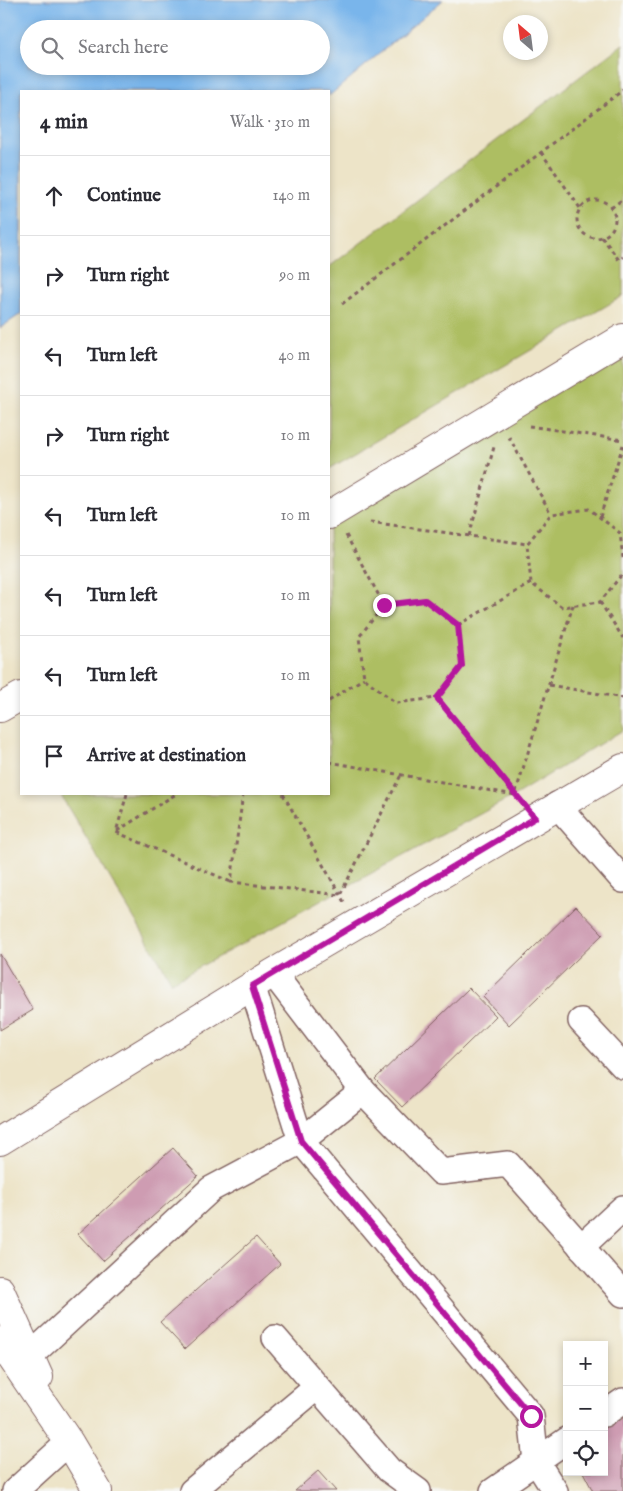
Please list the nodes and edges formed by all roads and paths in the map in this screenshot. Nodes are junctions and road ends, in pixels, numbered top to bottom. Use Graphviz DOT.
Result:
graph roads {
  1 [pos="623,90"];
  2 [pos="541,152"];
  3 [pos="623,199"];
  4 [pos="580,208"];
  5 [pos="611,208"];
  6 [pos="602,237"];
  7 [pos="623,257"];
  8 [pos="342,304"];
  9 [pos="623,338"];
  10 [pos="520,425"];
  11 [pos="505,431"];
  12 [pos="623,440"];
  13 [pos="496,441"];
  14 [pos="623,445"];
  15 [pos="551,514"];
  16 [pos="600,517"];
  17 [pos="335,521"];
  18 [pos="365,522"];
  19 [pos="621,532"];
  20 [pos="468,536"];
  21 [pos="527,544"];
  22 [pos="623,558"];
  23 [pos="623,573"];
  24 [pos="531,583"];
  25 [pos="600,602"];
  26 [pos="384,605"];
  27 [pos="573,605"];
  28 [pos="458,625"];
  29 [pos="623,638"];
  30 [pos="364,678"];
  31 [pos="549,685"];
  32 [pos="20,697"];
  33 [pos="437,698"];
  34 [pos="623,698"];
  35 [pos="330,700"];
  36 [pos="0,708"];
  37 [pos="330,762"];
  38 [pos="623,768"];
  39 [pos="401,775"];
  40 [pos="127,795"];
  41 [pos="174,795"];
  42 [pos="243,795"];
  43 [pos="284,795"];
  44 [pos="515,795"];
  45 [pos="546,812"];
  46 [pos="116,832"];
  47 [pos="623,880"];
  48 [pos="231,882"];
  49 [pos="340,895"];
  50 [pos="356,924"];
  51 [pos="263,979"];
  52 [pos="581,1021"];
  53 [pos="623,1066"];
  54 [pos="363,1091"];
  55 [pos="0,1141"];
  56 [pos="301,1141"];
  57 [pos="623,1208"];
  58 [pos="582,1247"];
  59 [pos="0,1290"];
  60 [pos="623,1294"];
  61 [pos="275,1338"];
  62 [pos="9,1350"];
  63 [pos="317,1387"];
  64 [pos="623,1401"];
  65 [pos="608,1411"];
  66 [pos="69,1442"];
  67 [pos="563,1443"];
  68 [pos="536,1461"];
  69 [pos="408,1489"];
  70 [pos="15,1491"];
  71 [pos="98,1491"];
  72 [pos="192,1491"];
  73 [pos="493,1491"];
  74 [pos="555,1491"];
  1 -- 2 [label="path"];
  2 -- 4 [label="path"];
  2 -- 8 [label="path"];
  3 -- 5 [label="path"];
  4 -- 5 [label="path"];
  4 -- 6 [label="path"];
  5 -- 6 [label="path"];
  6 -- 7 [label="path"];
  9 -- 17 [label="main road"];
  10 -- 12 [label="path"];
  11 -- 15 [label="path"];
  13 -- 20 [label="path"];
  14 -- 16 [label="path"];
  15 -- 16 [label="path"];
  15 -- 21 [label="path"];
  16 -- 19 [label="path"];
  17 -- 26 [label="path"];
  18 -- 20 [label="path"];
  19 -- 22 [label="path"];
  20 -- 21 [label="path"];
  21 -- 24 [label="path"];
  23 -- 25 [label="path"];
  24 -- 27 [label="path"];
  24 -- 28 [label="path"];
  25 -- 27 [label="path"];
  25 -- 29 [label="path"];
  26 -- 28 [label="path"];
  26 -- 30 [label="path"];
  27 -- 31 [label="path"];
  28 -- 33 [label="path"];
  30 -- 33 [label="path"];
  30 -- 35 [label="path"];
  31 -- 34 [label="path"];
  31 -- 44 [label="path"];
  32 -- 36 [label="main road"];
  33 -- 44 [label="path"];
  37 -- 39 [label="path"];
  38 -- 45 [label="main road"];
  39 -- 44 [label="path"];
  39 -- 49 [label="path"];
  40 -- 46 [label="path"];
  41 -- 46 [label="path"];
  42 -- 48 [label="path"];
  43 -- 49 [label="path"];
  44 -- 45 [label="path"];
  45 -- 47 [label="street"];
  45 -- 50 [label="main road"];
  46 -- 48 [label="path"];
  48 -- 49 [label="path"];
  49 -- 50 [label="path"];
  50 -- 51 [label="main road"];
  51 -- 54 [label="street"];
  51 -- 55 [label="main road"];
  51 -- 56 [label="street"];
  52 -- 53 [label="street"];
  54 -- 56 [label="street"];
  54 -- 58 [label="street"];
  56 -- 62 [label="street"];
  56 -- 68 [label="street"];
  57 -- 58 [label="street"];
  58 -- 60 [label="street"];
  59 -- 62 [label="main road"];
  61 -- 63 [label="street"];
  62 -- 66 [label="main road"];
  63 -- 69 [label="street"];
  63 -- 72 [label="street"];
  64 -- 65 [label="street"];
  66 -- 70 [label="street"];
  66 -- 71 [label="main road"];
  67 -- 68 [label="street"];
  68 -- 73 [label="street"];
  68 -- 74 [label="street"];
}
